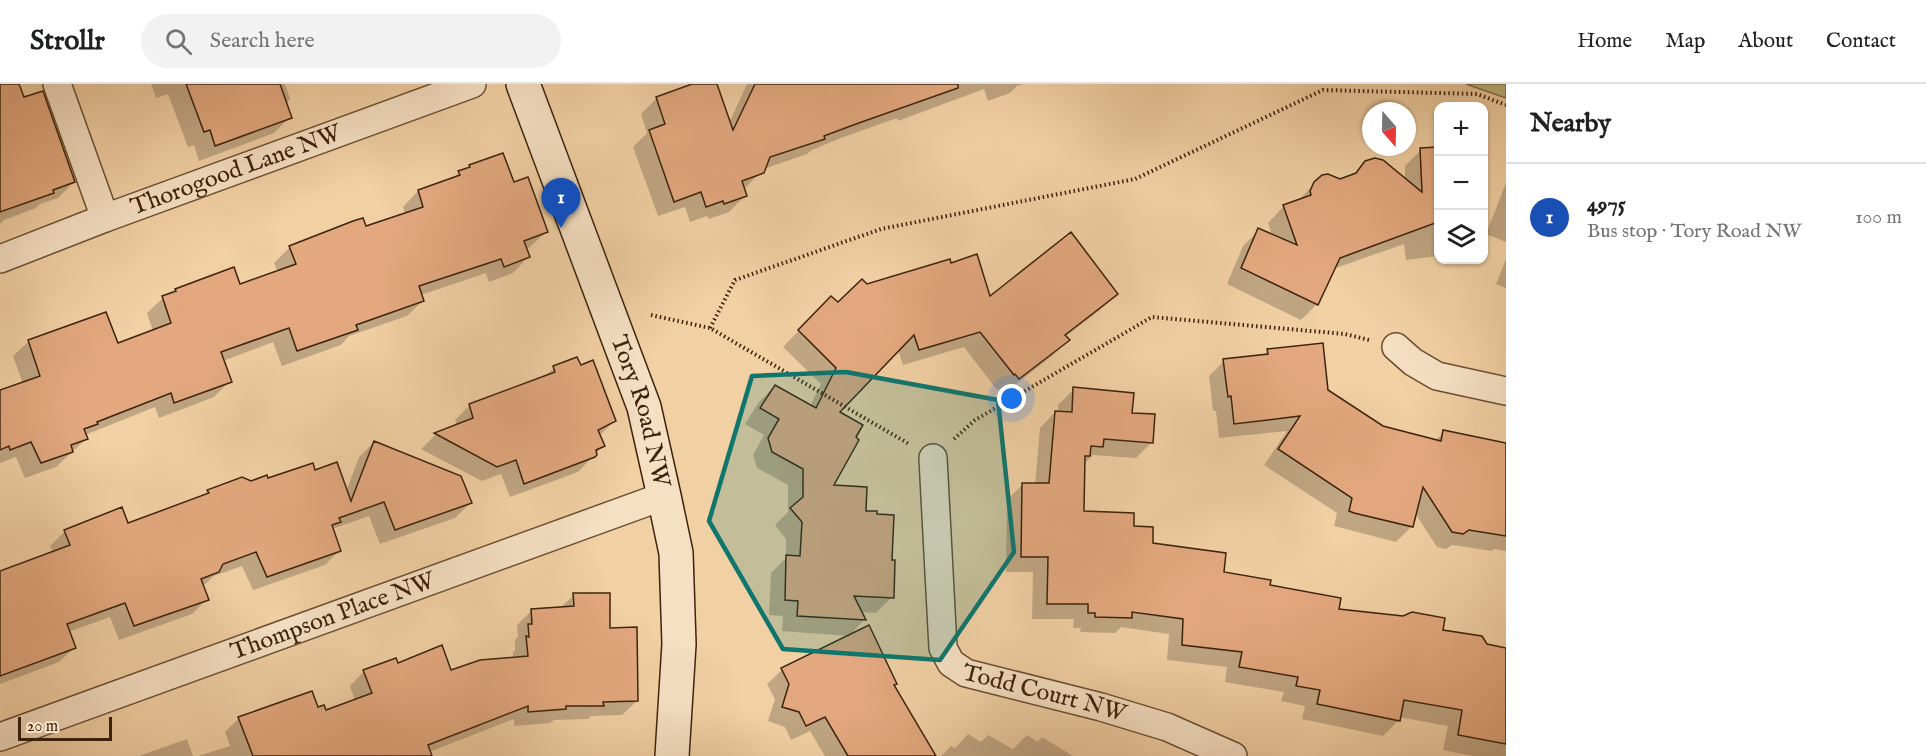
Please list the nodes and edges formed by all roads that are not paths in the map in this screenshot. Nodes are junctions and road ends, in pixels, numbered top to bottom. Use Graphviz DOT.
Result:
graph roads {
  1 [pos="57,84"];
  2 [pos="472,84"];
  3 [pos="523,84"];
  4 [pos="105,218"];
  5 [pos="0,259"];
  6 [pos="1396,347"];
  7 [pos="1506,390"];
  8 [pos="933,458"];
  9 [pos="664,496"];
  10 [pos="0,737"];
  11 [pos="672,756"];
  12 [pos="1233,756"];
  1 -- 4 [label="street"];
  2 -- 4 [label="street, Thorogood Lane NW"];
  3 -- 9 [label="street, Tory Road NW"];
  4 -- 5 [label="street, Thorogood Lane NW"];
  6 -- 7 [label="street"];
  8 -- 12 [label="street, Todd Court NW"];
  9 -- 10 [label="street, Thompson Place NW"];
  9 -- 11 [label="street, Tory Road NW"];
}
